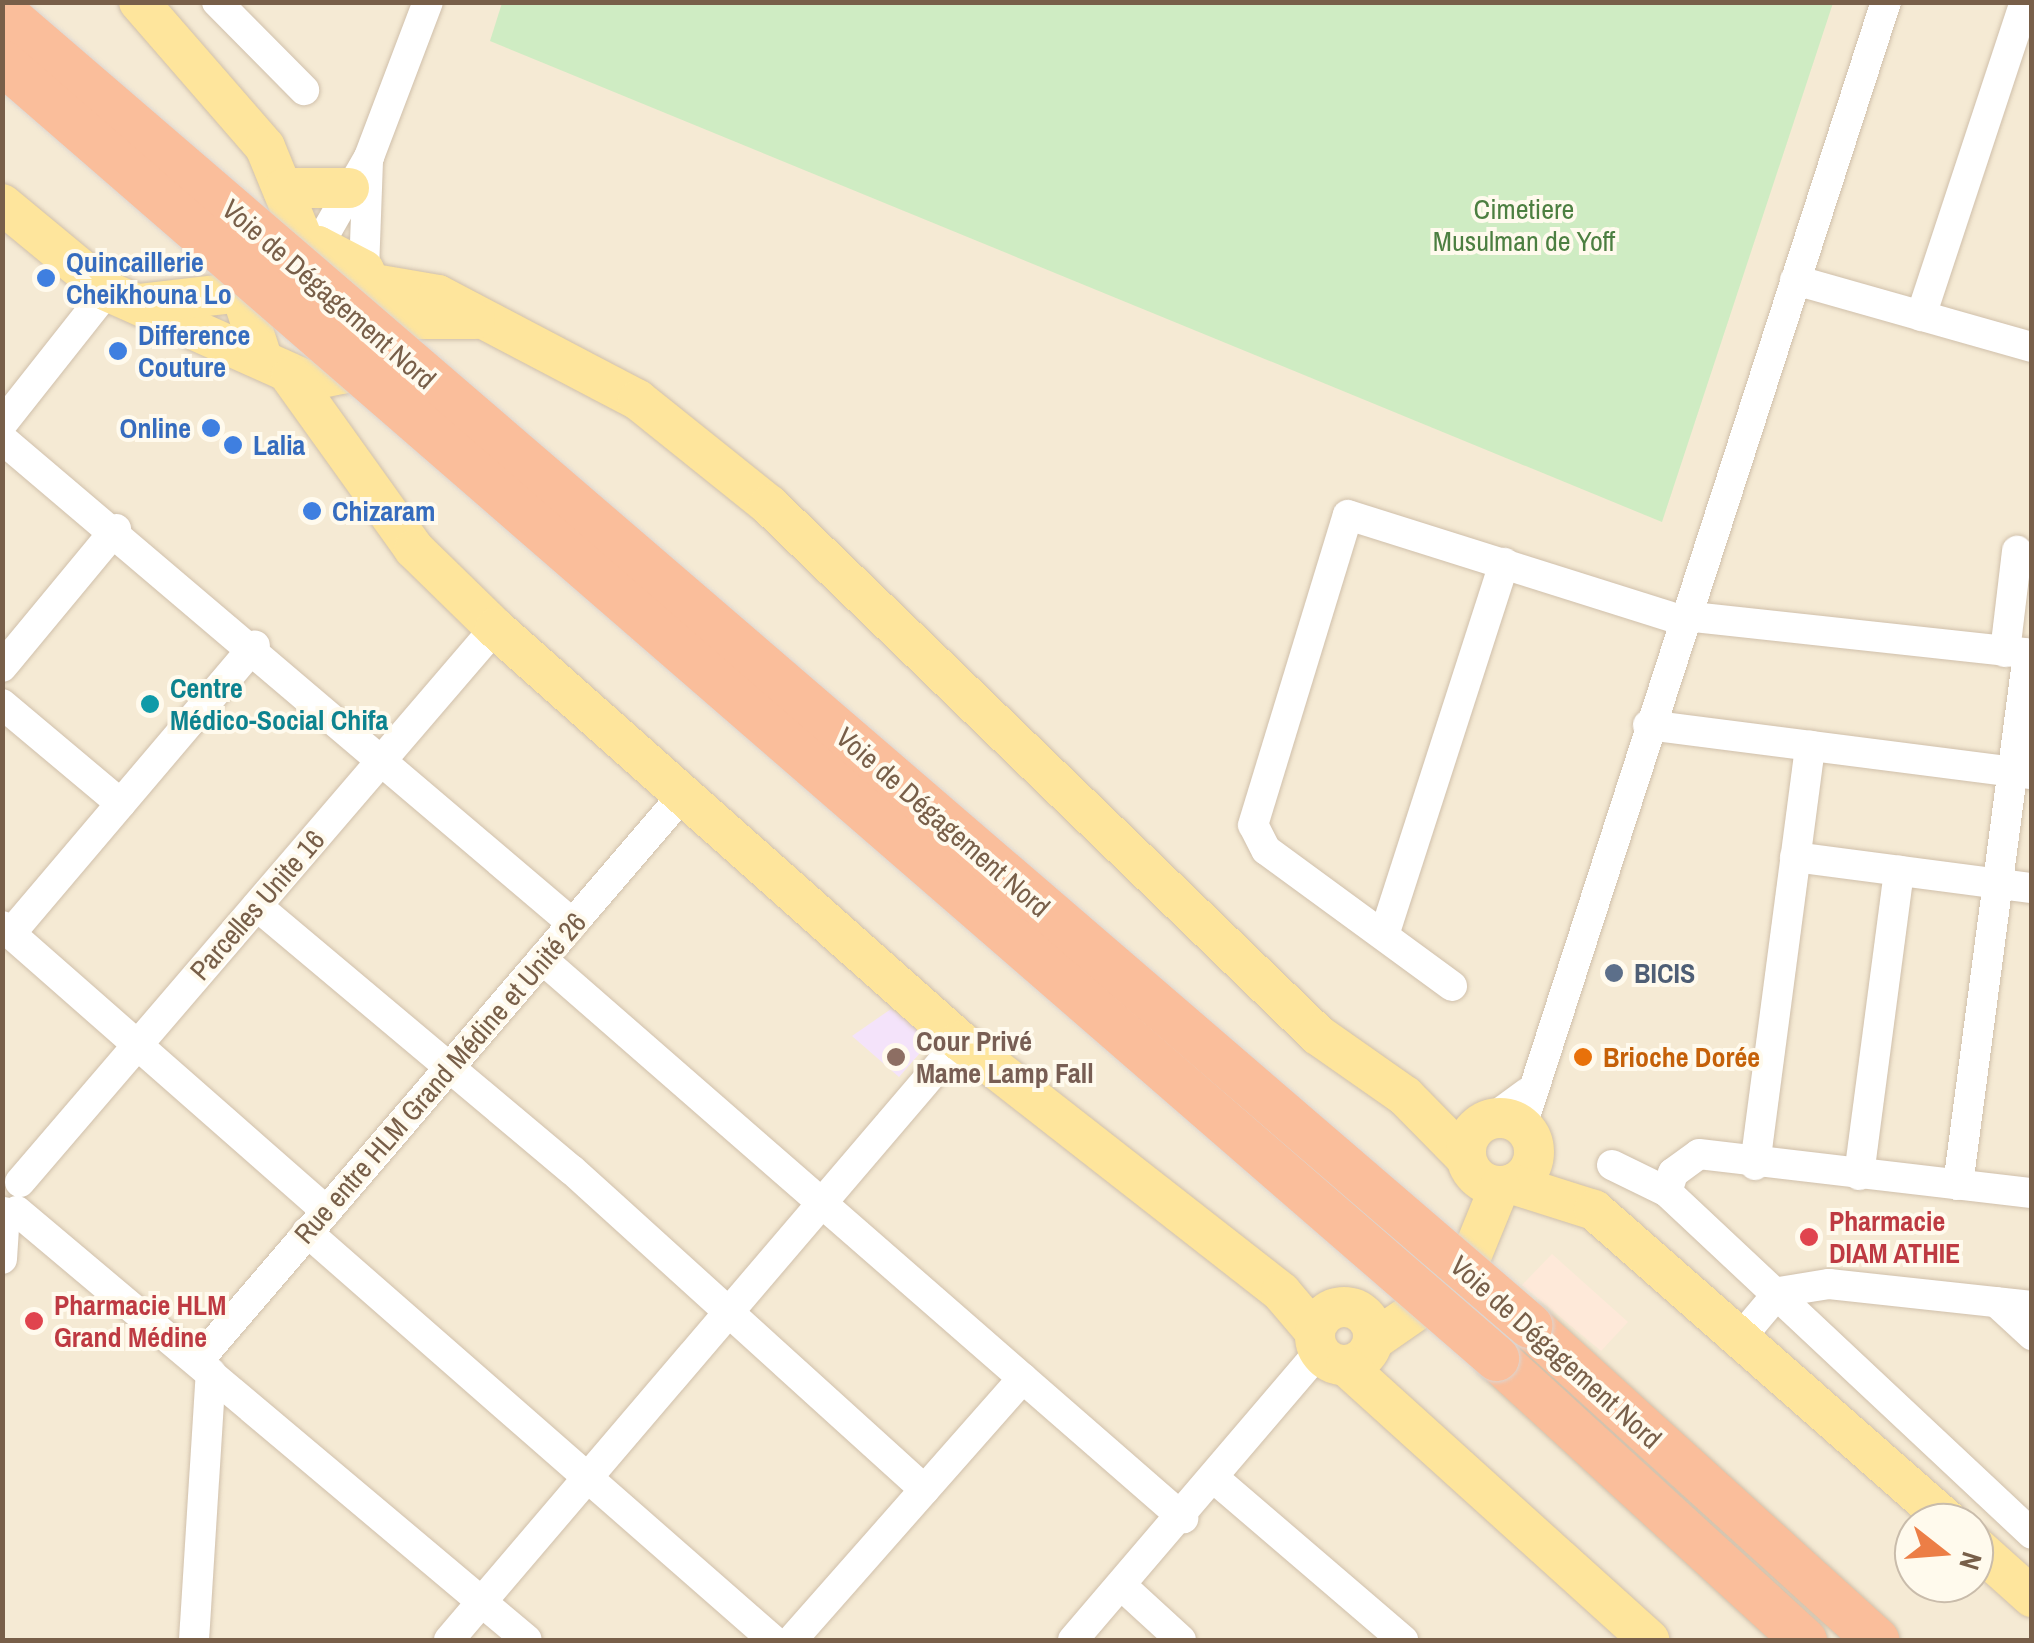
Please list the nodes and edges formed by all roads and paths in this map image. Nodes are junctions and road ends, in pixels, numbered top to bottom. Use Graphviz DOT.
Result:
graph roads {
  1 [pos="139,2"];
  2 [pos="217,2"];
  3 [pos="428,2"];
  4 [pos="1886,2"];
  5 [pos="2025,2"];
  6 [pos="2,11"];
  7 [pos="2,62"];
  8 [pos="304,90"];
  9 [pos="264,147"];
  10 [pos="359,172"];
  11 [pos="284,188"];
  12 [pos="2,204"];
  13 [pos="286,262"];
  14 [pos="1795,280"];
  15 [pos="373,291"];
  16 [pos="120,298"];
  17 [pos="1921,316"];
  18 [pos="2032,347"];
  19 [pos="276,368"];
  20 [pos="342,374"];
  21 [pos="2,424"];
  22 [pos="2,439"];
  23 [pos="361,478"];
  24 [pos="116,529"];
  25 [pos="2017,551"];
  26 [pos="1504,563"];
  27 [pos="1683,618"];
  28 [pos="495,628"];
  29 [pos="255,645"];
  30 [pos="2022,653"];
  31 [pos="2,666"];
  32 [pos="2,704"];
  33 [pos="1648,725"];
  34 [pos="1810,746"];
  35 [pos="381,760"];
  36 [pos="2022,773"];
  37 [pos="683,794"];
  38 [pos="121,804"];
  39 [pos="1795,857"];
  40 [pos="1900,871"];
  41 [pos="1998,884"];
  42 [pos="2032,888"];
  43 [pos="257,906"];
  44 [pos="572,923"];
  45 [pos="7,929"];
  46 [pos="1386,932"];
  47 [pos="542,959"];
  48 [pos="1452,986"];
  49 [pos="960,1041"];
  50 [pos="136,1048"];
  51 [pos="449,1066"];
  52 [pos="1501,1147"];
  53 [pos="1612,1165"];
  54 [pos="1755,1165"];
  55 [pos="1859,1175"];
  56 [pos="1958,1185"];
  57 [pos="1667,1192"];
  58 [pos="2032,1192"];
  59 [pos="9,1200"];
  60 [pos="822,1203"];
  61 [pos="316,1222"];
  62 [pos="2,1258"];
  63 [pos="1779,1292"];
  64 [pos="1996,1302"];
  65 [pos="2032,1306"];
  66 [pos="732,1310"];
  67 [pos="2032,1335"];
  68 [pos="1742,1336"];
  69 [pos="1346,1338"];
  70 [pos="204,1367"];
  71 [pos="1023,1378"];
  72 [pos="590,1477"];
  73 [pos="1216,1478"];
  74 [pos="925,1490"];
  75 [pos="1928,1503"];
  76 [pos="1183,1518"];
  77 [pos="2032,1534"];
  78 [pos="1994,1563"];
  79 [pos="1122,1586"];
  80 [pos="2032,1597"];
  81 [pos="483,1603"];
  82 [pos="194,1640"];
  83 [pos="449,1640"];
  84 [pos="527,1640"];
  85 [pos="773,1640"];
  86 [pos="792,1640"];
  87 [pos="1073,1640"];
  88 [pos="1181,1640"];
  89 [pos="1403,1640"];
  90 [pos="1649,1640"];
  91 [pos="1804,1640"];
  92 [pos="1878,1640"];
  1 -- 9 [label="main road"];
  2 -- 8 [label="street"];
  3 -- 10 [label="street"];
  4 -- 14 [label="street"];
  5 -- 17 [label="street"];
  6 -- 92 [label="highway, Voie de Dégagement Nord, bridge"];
  7 -- 91 [label="highway, Voie de Dégagement Nord, bridge"];
  9 -- 11 [label="main road"];
  9 -- 13 [label="main road"];
  10 -- 11 [label="main road"];
  10 -- 13 [label="street"];
  10 -- 15 [label="street"];
  11 -- 13 [label="main road"];
  12 -- 16 [label="main road"];
  13 -- 15 [label="main road"];
  13 -- 16 [label="main road"];
  13 -- 19 [label="main road"];
  14 -- 17 [label="street"];
  14 -- 27 [label="street"];
  15 -- 20 [label="main road"];
  15 -- 52 [label="main road"];
  16 -- 19 [label="main road"];
  16 -- 21 [label="street"];
  17 -- 18 [label="street"];
  19 -- 20 [label="main road"];
  19 -- 23 [label="main road"];
  20 -- 23 [label="main road"];
  22 -- 24 [label="street"];
  23 -- 28 [label="main road"];
  24 -- 29 [label="street"];
  24 -- 31 [label="street"];
  25 -- 30 [label="street"];
  26 -- 27 [label="street"];
  26 -- 46 [label="street"];
  26 -- 46 [label="street"];
  27 -- 30 [label="street"];
  27 -- 33 [label="street"];
  28 -- 35 [label="street, Parcelles Unite 16"];
  28 -- 37 [label="main road"];
  29 -- 35 [label="street"];
  29 -- 38 [label="street"];
  30 -- 36 [label="street"];
  32 -- 38 [label="street"];
  33 -- 34 [label="street"];
  33 -- 52 [label="street"];
  34 -- 36 [label="street"];
  34 -- 39 [label="street"];
  35 -- 43 [label="street, Parcelles Unite 16"];
  35 -- 44 [label="street"];
  36 -- 41 [label="street"];
  37 -- 44 [label="street, Rue entre HLM Grand Médine et Unité 26"];
  37 -- 49 [label="main road"];
  38 -- 45 [label="street"];
  39 -- 40 [label="street"];
  39 -- 54 [label="street"];
  40 -- 41 [label="street"];
  40 -- 55 [label="street"];
  41 -- 42 [label="street"];
  41 -- 56 [label="street"];
  43 -- 50 [label="street, Parcelles Unite 16"];
  43 -- 51 [label="street"];
  44 -- 47 [label="street, Rue entre HLM Grand Médine et Unité 26"];
  45 -- 50 [label="street"];
  46 -- 48 [label="street"];
  47 -- 51 [label="street, Rue entre HLM Grand Médine et Unité 26"];
  47 -- 60 [label="street"];
  49 -- 60 [label="street"];
  49 -- 69 [label="main road"];
  50 -- 59 [label="street, Parcelles Unite 16"];
  50 -- 61 [label="street"];
  51 -- 61 [label="street, Rue entre HLM Grand Médine et Unité 26"];
  51 -- 66 [label="street"];
  52 -- 68 [label="main road"];
  52 -- 69 [label="main road"];
  53 -- 57 [label="street"];
  54 -- 55 [label="street"];
  54 -- 57 [label="street"];
  55 -- 56 [label="street"];
  56 -- 58 [label="street"];
  57 -- 63 [label="street"];
  59 -- 62 [label="street"];
  59 -- 70 [label="street"];
  60 -- 66 [label="street"];
  60 -- 71 [label="street"];
  61 -- 70 [label="street, Rue entre HLM Grand Médine et Unité 26"];
  61 -- 72 [label="street"];
  63 -- 64 [label="street"];
  63 -- 68 [label="street"];
  63 -- 77 [label="street"];
  64 -- 65 [label="street"];
  64 -- 67 [label="street"];
  66 -- 72 [label="street"];
  66 -- 74 [label="street"];
  68 -- 75 [label="main road"];
  69 -- 73 [label="street"];
  69 -- 90 [label="main road"];
  70 -- 81 [label="street"];
  70 -- 82 [label="street"];
  71 -- 74 [label="street"];
  71 -- 76 [label="street"];
  72 -- 81 [label="street"];
  72 -- 85 [label="street"];
  73 -- 76 [label="street"];
  73 -- 89 [label="street"];
  74 -- 86 [label="street"];
  76 -- 79 [label="street"];
  78 -- 80 [label="main road"];
  79 -- 87 [label="street"];
  79 -- 88 [label="street"];
  81 -- 83 [label="street"];
  81 -- 84 [label="street"];
}
